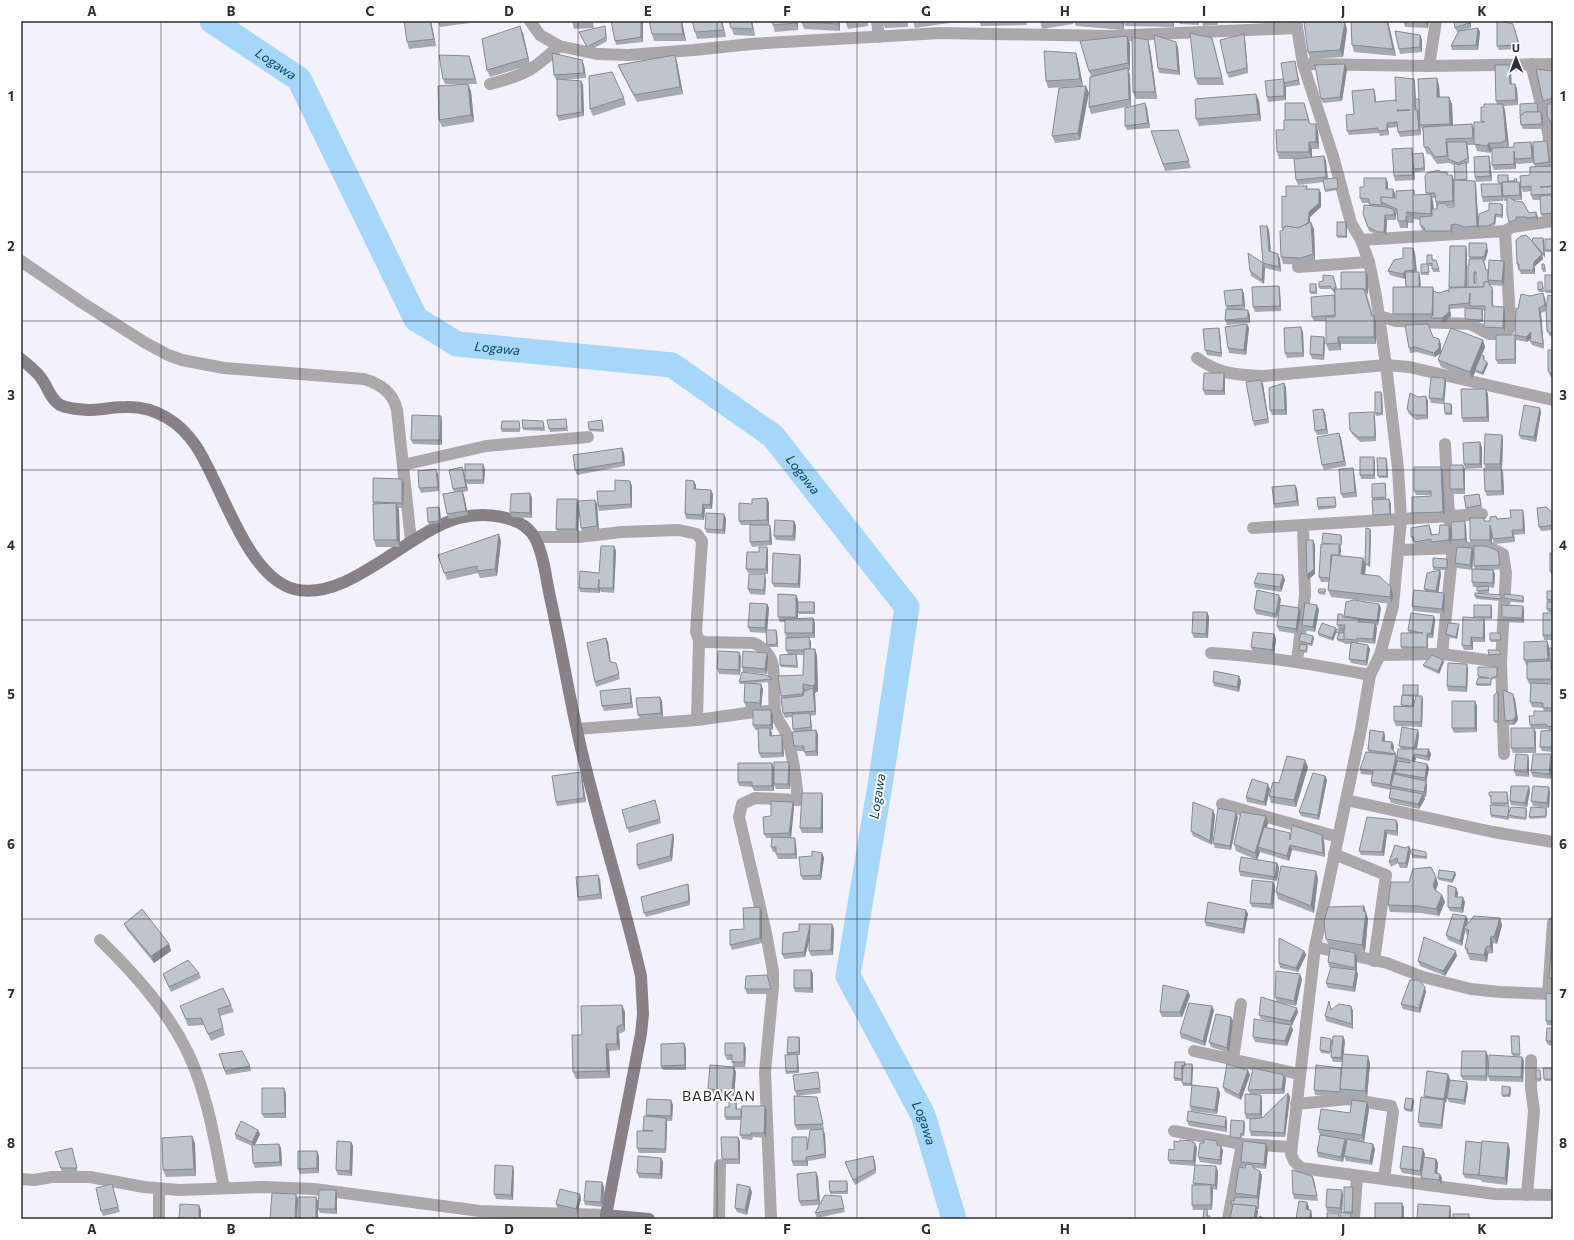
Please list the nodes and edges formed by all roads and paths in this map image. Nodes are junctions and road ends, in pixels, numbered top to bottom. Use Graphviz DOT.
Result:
graph roads {
  1 [pos="530,21"];
  2 [pos="877,21"];
  3 [pos="1436,21"];
  4 [pos="1297,25"];
  5 [pos="879,37"];
  6 [pos="559,46"];
  7 [pos="1303,64"];
  8 [pos="1530,64"];
  9 [pos="1553,64"];
  10 [pos="1429,66"];
  11 [pos="490,84"];
  12 [pos="1553,164"];
  13 [pos="1553,221"];
  14 [pos="1505,231"];
  15 [pos="1361,240"];
  16 [pos="21,261"];
  17 [pos="1369,262"];
  18 [pos="1298,267"];
  19 [pos="1379,316"];
  20 [pos="1197,358"];
  21 [pos="21,359"];
  22 [pos="1386,364"];
  23 [pos="1553,400"];
  24 [pos="588,437"];
  25 [pos="1445,444"];
  26 [pos="403,465"];
  27 [pos="1482,514"];
  28 [pos="1449,517"];
  29 [pos="1401,519"];
  30 [pos="1303,525"];
  31 [pos="1254,528"];
  32 [pos="535,537"];
  33 [pos="412,541"];
  34 [pos="1453,547"];
  35 [pos="1399,550"];
  36 [pos="699,640"];
  37 [pos="1211,653"];
  38 [pos="1442,654"];
  39 [pos="1380,655"];
  40 [pos="1297,662"];
  41 [pos="1501,662"];
  42 [pos="1370,675"];
  43 [pos="775,711"];
  44 [pos="697,720"];
  45 [pos="577,730"];
  46 [pos="1504,754"];
  47 [pos="1346,800"];
  48 [pos="1222,804"];
  49 [pos="1338,837"];
  50 [pos="1553,842"];
  51 [pos="1334,854"];
  52 [pos="1553,922"];
  53 [pos="100,940"];
  54 [pos="1315,947"];
  55 [pos="1374,960"];
  56 [pos="1551,994"];
  57 [pos="1241,1004"];
  58 [pos="1194,1051"];
  59 [pos="1233,1059"];
  60 [pos="1531,1060"];
  61 [pos="1299,1074"];
  62 [pos="1296,1104"];
  63 [pos="1174,1131"];
  64 [pos="1242,1144"];
  65 [pos="1291,1147"];
  66 [pos="720,1165"];
  67 [pos="1357,1176"];
  68 [pos="21,1179"];
  69 [pos="1384,1179"];
  70 [pos="224,1188"];
  71 [pos="159,1189"];
  72 [pos="1527,1195"];
  73 [pos="1553,1195"];
  74 [pos="606,1215"];
  75 [pos="159,1219"];
  76 [pos="649,1219"];
  77 [pos="719,1219"];
  78 [pos="771,1219"];
  79 [pos="1228,1219"];
  80 [pos="1354,1219"];
  1 -- 6 [label="street"];
  2 -- 5 [label="street"];
  3 -- 10 [label="street"];
  4 -- 5 [label="street"];
  4 -- 7 [label="street"];
  5 -- 6 [label="street"];
  6 -- 11 [label="street"];
  7 -- 10 [label="street"];
  7 -- 15 [label="street"];
  8 -- 9 [label="street"];
  8 -- 10 [label="street"];
  8 -- 12 [label="street"];
  13 -- 14 [label="street"];
  14 -- 15 [label="street"];
  14 -- 19 [label="street"];
  15 -- 17 [label="street"];
  16 -- 26 [label="street"];
  17 -- 18 [label="street"];
  17 -- 19 [label="street"];
  19 -- 22 [label="street"];
  20 -- 22 [label="street"];
  21 -- 33 [label="main road"];
  22 -- 23 [label="street"];
  22 -- 29 [label="street"];
  24 -- 26 [label="street"];
  25 -- 28 [label="street"];
  26 -- 33 [label="street"];
  27 -- 28 [label="street"];
  28 -- 29 [label="street"];
  28 -- 34 [label="street"];
  29 -- 30 [label="street"];
  29 -- 35 [label="street"];
  30 -- 31 [label="street"];
  30 -- 40 [label="street"];
  32 -- 33 [label="main road"];
  32 -- 36 [label="street"];
  32 -- 45 [label="main road"];
  34 -- 35 [label="street"];
  34 -- 38 [label="street"];
  34 -- 41 [label="street"];
  35 -- 39 [label="street"];
  36 -- 43 [label="street"];
  36 -- 44 [label="street"];
  37 -- 40 [label="street"];
  38 -- 39 [label="street"];
  38 -- 41 [label="street"];
  39 -- 42 [label="street"];
  40 -- 42 [label="street"];
  41 -- 46 [label="street"];
  42 -- 47 [label="street"];
  43 -- 44 [label="street"];
  43 -- 78 [label="street"];
  44 -- 45 [label="street"];
  45 -- 74 [label="main road"];
  47 -- 49 [label="street"];
  47 -- 50 [label="street"];
  48 -- 49 [label="street"];
  49 -- 51 [label="street"];
  51 -- 54 [label="street"];
  51 -- 55 [label="street"];
  52 -- 56 [label="street"];
  53 -- 70 [label="street"];
  54 -- 55 [label="street"];
  54 -- 61 [label="street"];
  55 -- 56 [label="street"];
  57 -- 59 [label="street"];
  58 -- 59 [label="street"];
  59 -- 61 [label="street"];
  60 -- 72 [label="street"];
  61 -- 62 [label="street"];
  62 -- 65 [label="street"];
  62 -- 69 [label="street"];
  63 -- 64 [label="street"];
  64 -- 65 [label="street"];
  64 -- 79 [label="street"];
  65 -- 67 [label="street"];
  66 -- 77 [label="street"];
  67 -- 69 [label="street"];
  67 -- 80 [label="street"];
  68 -- 71 [label="street"];
  69 -- 72 [label="street"];
  70 -- 71 [label="street"];
  70 -- 74 [label="street"];
  71 -- 75 [label="street"];
  72 -- 73 [label="street"];
  74 -- 76 [label="main road"];
}
